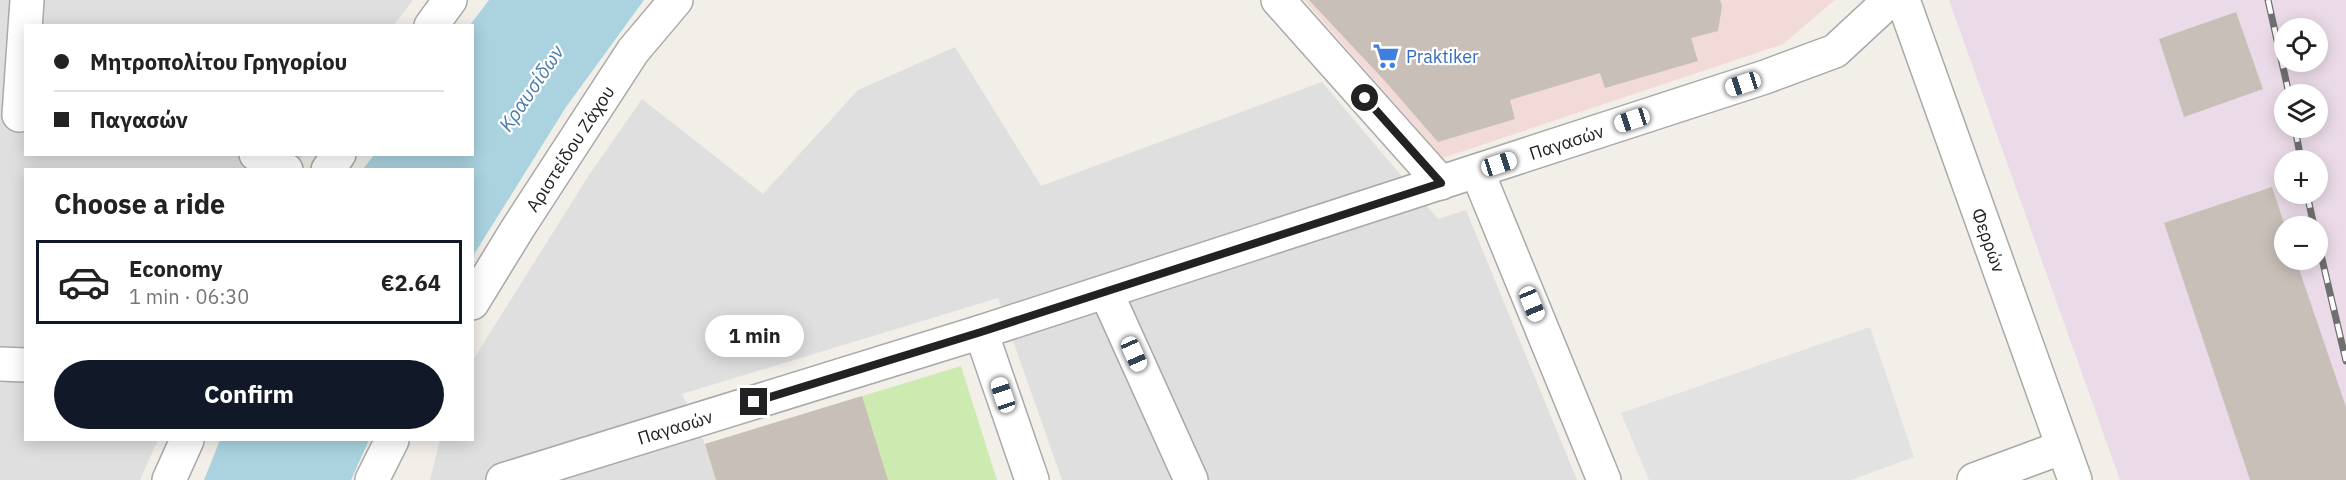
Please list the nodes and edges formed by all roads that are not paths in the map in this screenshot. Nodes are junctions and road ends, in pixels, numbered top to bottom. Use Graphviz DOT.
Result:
graph roads {
  1 [pos="27,0"];
  2 [pos="450,0"];
  3 [pos="676,0"];
  4 [pos="1278,0"];
  5 [pos="1890,0"];
  6 [pos="1903,0"];
  7 [pos="432,24"];
  8 [pos="17,31"];
  9 [pos="15,115"];
  10 [pos="260,156"];
  11 [pos="282,168"];
  12 [pos="1477,171"];
  13 [pos="1441,183"];
  14 [pos="1106,292"];
  15 [pos="474,300"];
  16 [pos="981,332"];
  17 [pos="0,364"];
  18 [pos="24,365"];
  19 [pos="187,441"];
  20 [pos="392,441"];
  21 [pos="2063,447"];
  22 [pos="169,480"];
  23 [pos="372,480"];
  24 [pos="503,480"];
  25 [pos="1032,480"];
  26 [pos="1191,480"];
  27 [pos="1604,480"];
  28 [pos="1974,480"];
  29 [pos="2075,480"];
  1 -- 8 [label="street"];
  2 -- 7 [label="street"];
  3 -- 15 [label="street, Αριστείδου Ζάχου"];
  4 -- 13 [label="street"];
  5 -- 12 [label="street, Παγασών"];
  6 -- 21 [label="street, Φερρών"];
  8 -- 9 [label="street"];
  10 -- 11 [label="street"];
  12 -- 13 [label="street, Παγασών"];
  12 -- 27 [label="street"];
  13 -- 14 [label="street, Παγασών"];
  14 -- 16 [label="street, Παγασών"];
  14 -- 26 [label="street"];
  16 -- 24 [label="street, Παγασών"];
  16 -- 25 [label="street"];
  17 -- 18 [label="street"];
  19 -- 22 [label="street"];
  20 -- 23 [label="street"];
  21 -- 28 [label="street"];
  21 -- 29 [label="street, Φερρών"];
}
